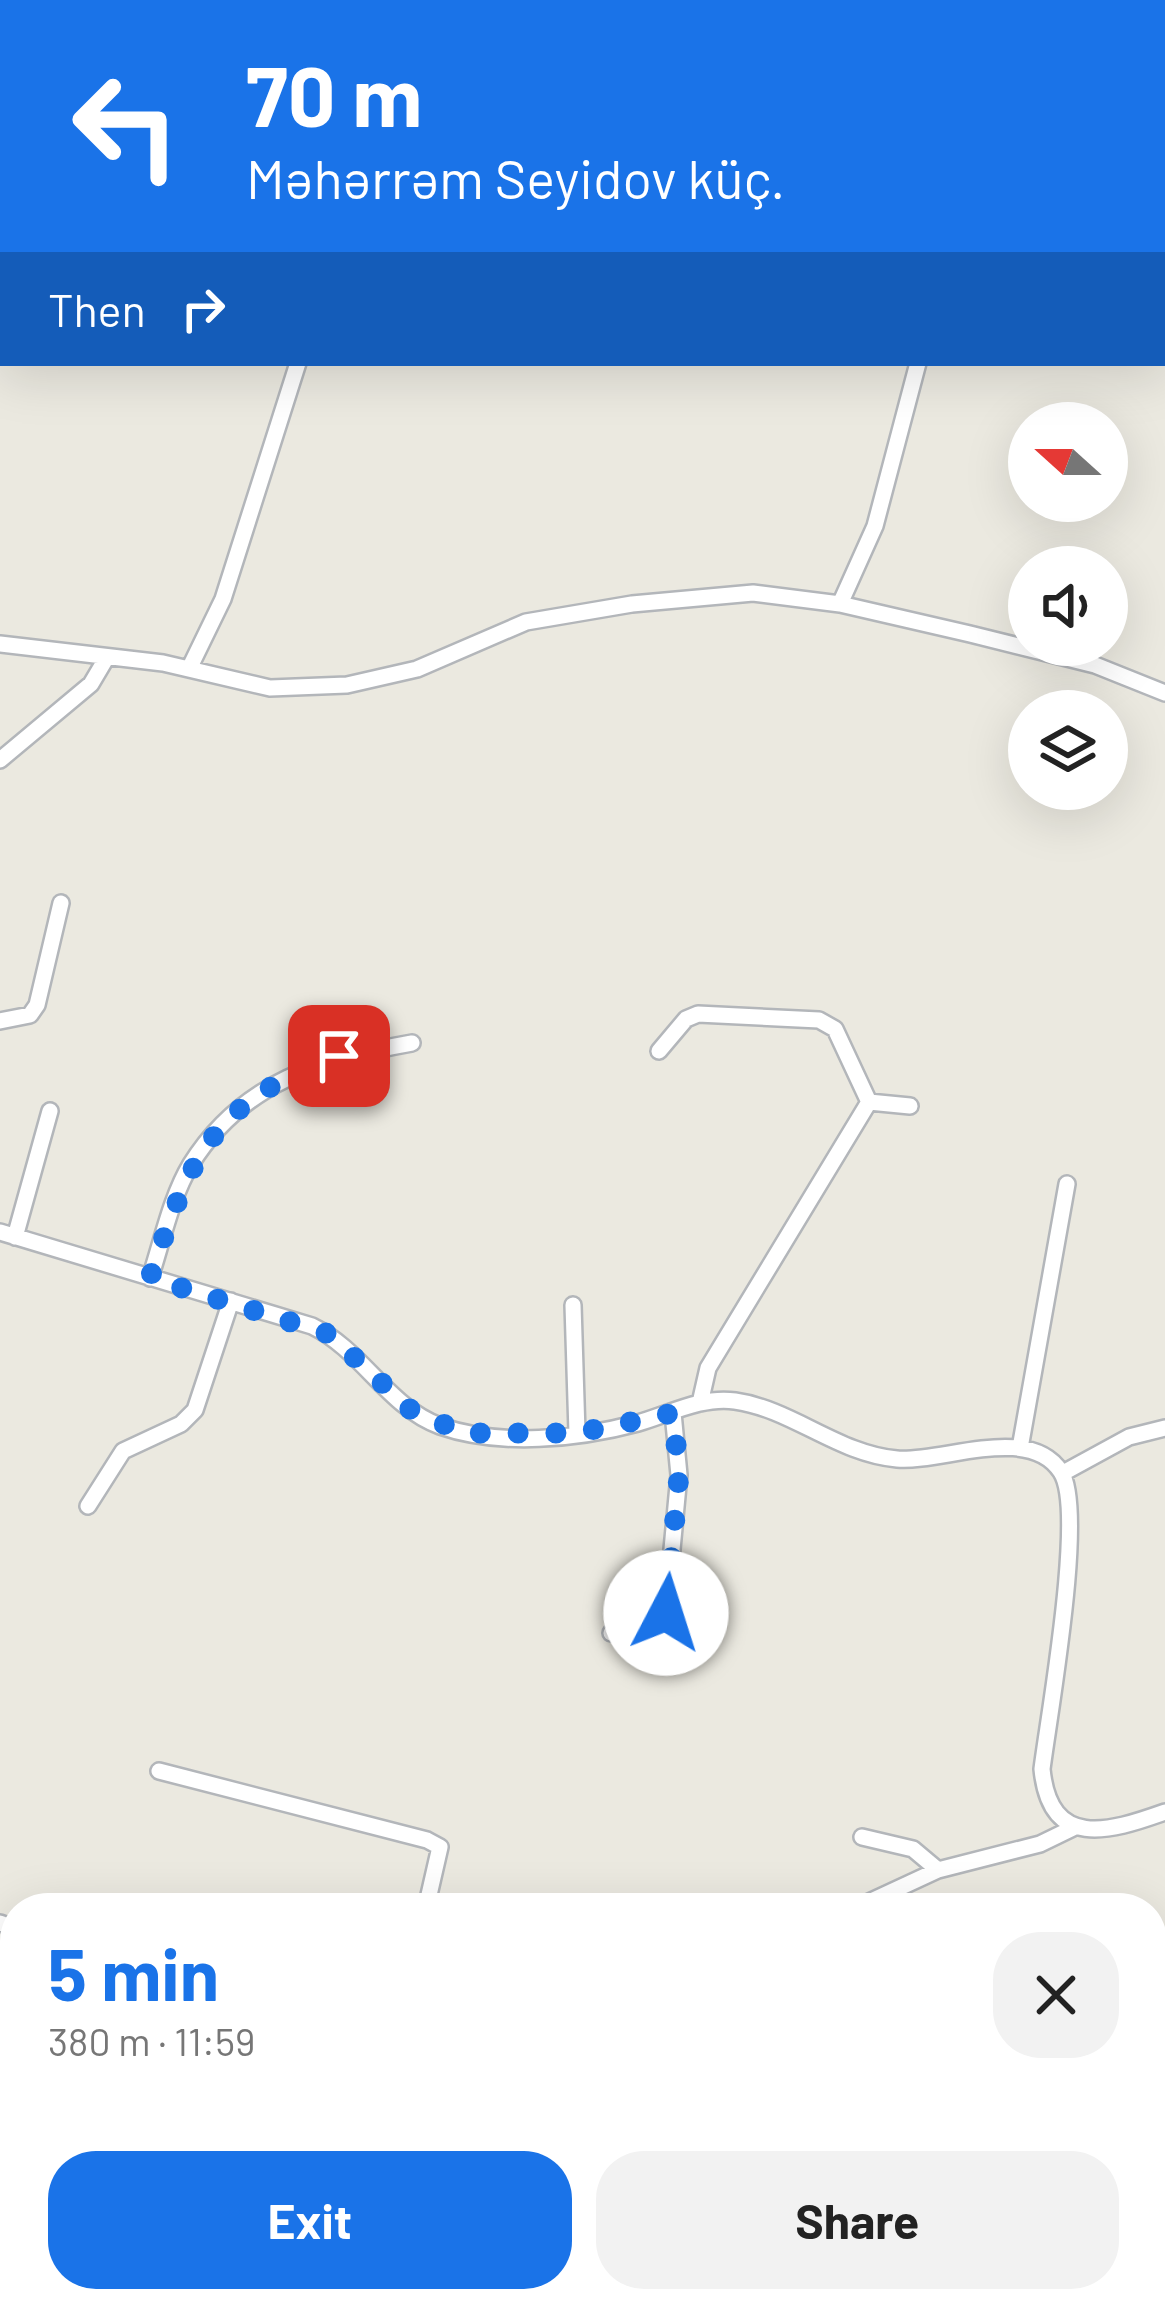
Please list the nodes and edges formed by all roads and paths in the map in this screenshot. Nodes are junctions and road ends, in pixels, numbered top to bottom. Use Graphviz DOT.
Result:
graph roads {
  1 [pos="297,366"];
  2 [pos="917,366"];
  3 [pos="840,604"];
  4 [pos="0,644"];
  5 [pos="107,657"];
  6 [pos="189,668"];
  7 [pos="1165,693"];
  8 [pos="0,760"];
  9 [pos="61,903"];
  10 [pos="0,1021"];
  11 [pos="412,1042"];
  12 [pos="659,1051"];
  13 [pos="869,1102"];
  14 [pos="910,1106"];
  15 [pos="50,1111"];
  16 [pos="1067,1184"];
  17 [pos="8,1235"];
  18 [pos="150,1278"];
  19 [pos="231,1301"];
  20 [pos="573,1304"];
  21 [pos="700,1403"];
  22 [pos="673,1413"];
  23 [pos="1165,1428"];
  24 [pos="577,1433"];
  25 [pos="1020,1448"];
  26 [pos="1063,1473"];
  27 [pos="88,1506"];
  28 [pos="611,1633"];
  29 [pos="159,1771"];
  30 [pos="1165,1812"];
  31 [pos="1075,1827"];
  32 [pos="862,1837"];
  33 [pos="938,1870"];
  34 [pos="430,1893"];
  35 [pos="888,1893"];
  1 -- 6 [label="street"];
  2 -- 3 [label="street"];
  3 -- 6 [label="street"];
  3 -- 7 [label="street"];
  4 -- 5 [label="street"];
  5 -- 6 [label="street"];
  5 -- 8 [label="street"];
  9 -- 10 [label="street"];
  11 -- 18 [label="street"];
  12 -- 13 [label="street"];
  13 -- 14 [label="street"];
  13 -- 21 [label="street"];
  15 -- 17 [label="street"];
  16 -- 25 [label="street"];
  17 -- 18 [label="street"];
  18 -- 19 [label="street"];
  19 -- 24 [label="street"];
  19 -- 27 [label="street"];
  20 -- 24 [label="street"];
  21 -- 22 [label="street"];
  21 -- 25 [label="street"];
  22 -- 24 [label="street"];
  22 -- 28 [label="street"];
  23 -- 26 [label="street"];
  25 -- 26 [label="street"];
  26 -- 31 [label="street"];
  29 -- 34 [label="street"];
  30 -- 31 [label="street"];
  31 -- 33 [label="street"];
  32 -- 33 [label="street"];
  33 -- 35 [label="street"];
}
